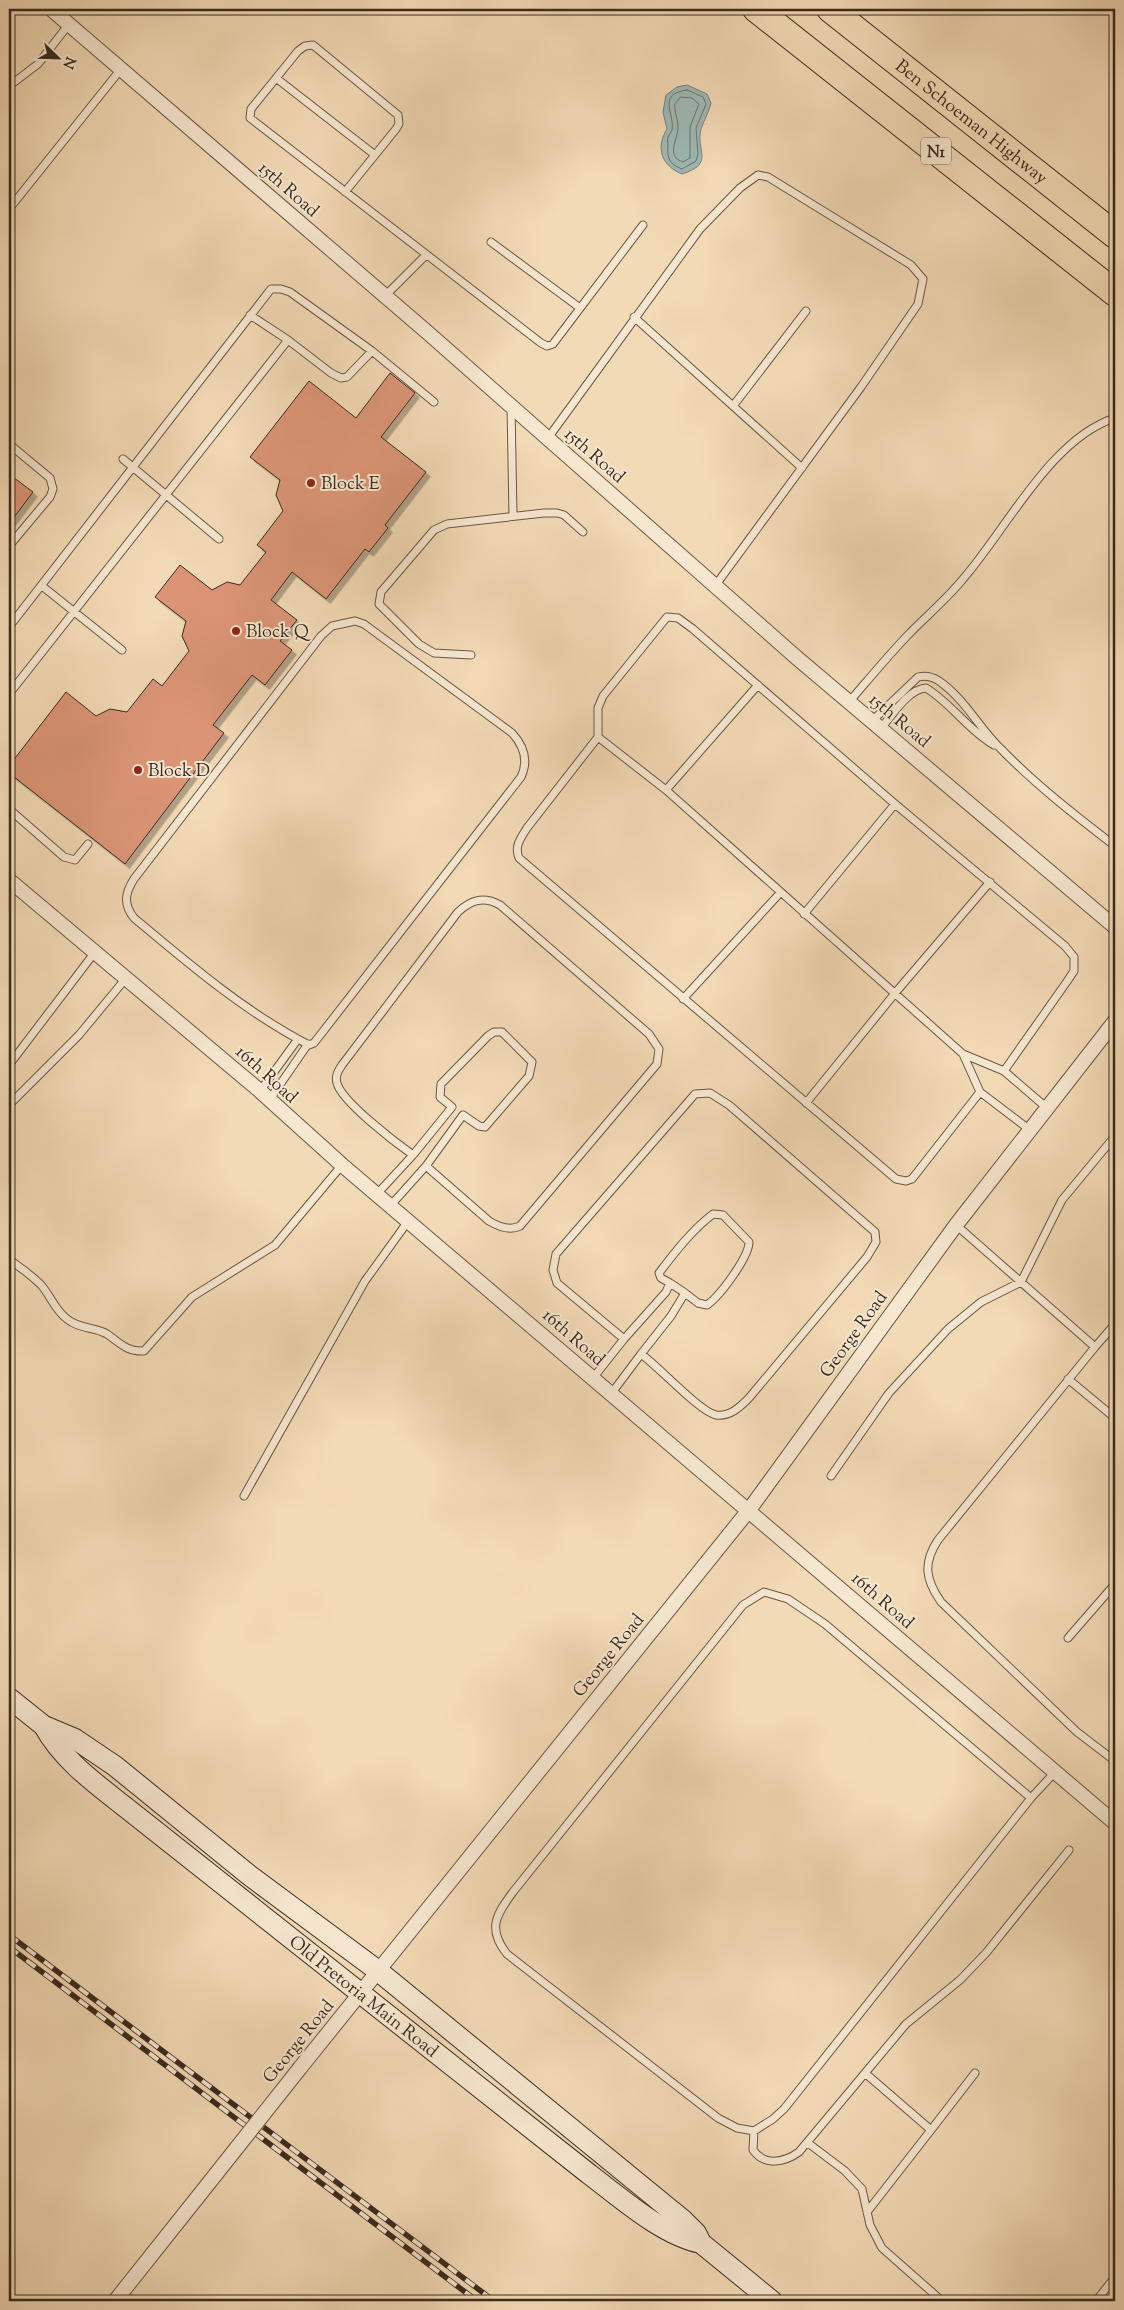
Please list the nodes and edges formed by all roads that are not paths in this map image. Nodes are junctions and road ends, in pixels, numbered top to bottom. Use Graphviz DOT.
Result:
graph roads {
  1 [pos="51,9"];
  2 [pos="756,9"];
  3 [pos="830,9"];
  4 [pos="69,24"];
  5 [pos="121,69"];
  6 [pos="276,78"];
  7 [pos="9,86"];
  8 [pos="375,155"];
  9 [pos="345,192"];
  10 [pos="9,209"];
  11 [pos="643,225"];
  12 [pos="1115,235"];
  13 [pos="491,242"];
  14 [pos="426,255"];
  15 [pos="1115,293"];
  16 [pos="385,296"];
  17 [pos="580,308"];
  18 [pos="806,311"];
  19 [pos="250,315"];
  20 [pos="634,317"];
  21 [pos="288,340"];
  22 [pos="372,351"];
  23 [pos="434,402"];
  24 [pos="511,405"];
  25 [pos="733,406"];
  26 [pos="1115,418"];
  27 [pos="548,438"];
  28 [pos="9,444"];
  29 [pos="123,459"];
  30 [pos="134,468"];
  31 [pos="802,468"];
  32 [pos="166,495"];
  33 [pos="513,516"];
  34 [pos="583,532"];
  35 [pos="219,539"];
  36 [pos="9,546"];
  37 [pos="42,586"];
  38 [pos="715,586"];
  39 [pos="74,612"];
  40 [pos="9,628"];
  41 [pos="122,650"];
  42 [pos="471,655"];
  43 [pos="758,685"];
  44 [pos="9,694"];
  45 [pos="849,702"];
  46 [pos="877,724"];
  47 [pos="598,737"];
  48 [pos="1001,749"];
  49 [pos="666,790"];
  50 [pos="895,804"];
  51 [pos="9,809"];
  52 [pos="88,844"];
  53 [pos="1115,846"];
  54 [pos="9,880"];
  55 [pos="990,882"];
  56 [pos="780,893"];
  57 [pos="804,914"];
  58 [pos="1115,927"];
  59 [pos="95,952"];
  60 [pos="127,977"];
  61 [pos="896,992"];
  62 [pos="683,998"];
  63 [pos="1115,1022"];
  64 [pos="298,1039"];
  65 [pos="308,1044"];
  66 [pos="963,1054"];
  67 [pos="9,1065"];
  68 [pos="1004,1071"];
  69 [pos="980,1092"];
  70 [pos="265,1095"];
  71 [pos="806,1103"];
  72 [pos="9,1105"];
  73 [pos="452,1107"];
  74 [pos="1047,1108"];
  75 [pos="463,1115"];
  76 [pos="1030,1130"];
  77 [pos="1115,1136"];
  78 [pos="413,1155"];
  79 [pos="342,1165"];
  80 [pos="426,1166"];
  81 [pos="377,1194"];
  82 [pos="391,1205"];
  83 [pos="409,1220"];
  84 [pos="956,1225"];
  85 [pos="9,1259"];
  86 [pos="1021,1282"];
  87 [pos="670,1283"];
  88 [pos="686,1293"];
  89 [pos="1114,1330"];
  90 [pos="624,1339"];
  91 [pos="1095,1347"];
  92 [pos="641,1354"];
  93 [pos="593,1378"];
  94 [pos="1068,1379"];
  95 [pos="611,1394"];
  96 [pos="1115,1418"];
  97 [pos="831,1476"];
  98 [pos="244,1496"];
  99 [pos="749,1510"];
  100 [pos="1115,1584"];
  101 [pos="1068,1638"];
  102 [pos="9,1698"];
  103 [pos="44,1726"];
  104 [pos="1115,1761"];
  105 [pos="1055,1772"];
  106 [pos="1031,1798"];
  107 [pos="1115,1823"];
  108 [pos="1069,1850"];
  109 [pos="377,1970"];
  110 [pos="361,1993"];
  111 [pos="865,2073"];
  112 [pos="975,2073"];
  113 [pos="931,2130"];
  114 [pos="754,2131"];
  115 [pos="808,2143"];
  116 [pos="867,2212"];
  117 [pos="701,2244"];
  118 [pos="1115,2277"];
  119 [pos="115,2301"];
  120 [pos="772,2301"];
  121 [pos="942,2301"];
  122 [pos="1096,2301"];
  1 -- 4 [label="street, 15th Road"];
  2 -- 15 [label="highway, N1"];
  3 -- 12 [label="highway, Ben Schoeman Highway / N1"];
  4 -- 5 [label="street, 15th Road"];
  4 -- 7 [label="lane"];
  5 -- 10 [label="lane"];
  5 -- 16 [label="street, 15th Road"];
  6 -- 8 [label="lane"];
  6 -- 8 [label="lane"];
  6 -- 9 [label="lane"];
  8 -- 9 [label="lane"];
  9 -- 14 [label="lane"];
  11 -- 17 [label="lane"];
  13 -- 17 [label="lane"];
  14 -- 16 [label="lane"];
  14 -- 17 [label="lane"];
  16 -- 24 [label="street, 15th Road"];
  18 -- 25 [label="lane"];
  19 -- 21 [label="lane"];
  19 -- 22 [label="lane"];
  19 -- 30 [label="lane"];
  20 -- 25 [label="lane"];
  20 -- 27 [label="lane"];
  20 -- 31 [label="lane"];
  21 -- 22 [label="lane"];
  21 -- 32 [label="lane"];
  22 -- 23 [label="lane"];
  24 -- 27 [label="street, 15th Road"];
  24 -- 33 [label="lane"];
  25 -- 31 [label="lane"];
  26 -- 45 [label="lane"];
  27 -- 38 [label="street, 15th Road"];
  28 -- 36 [label="lane"];
  29 -- 30 [label="lane"];
  30 -- 32 [label="lane"];
  30 -- 37 [label="lane"];
  31 -- 38 [label="lane"];
  32 -- 35 [label="lane"];
  32 -- 39 [label="lane"];
  33 -- 34 [label="lane"];
  33 -- 42 [label="lane"];
  37 -- 39 [label="lane"];
  37 -- 40 [label="lane"];
  38 -- 45 [label="street, 15th Road"];
  39 -- 41 [label="lane"];
  39 -- 44 [label="lane"];
  43 -- 47 [label="lane"];
  43 -- 49 [label="lane"];
  43 -- 50 [label="lane"];
  45 -- 46 [label="street, 15th Road"];
  46 -- 48 [label="lane"];
  46 -- 48 [label="lane"];
  46 -- 58 [label="street, 15th Road"];
  47 -- 49 [label="lane"];
  47 -- 62 [label="lane"];
  48 -- 53 [label="lane"];
  49 -- 56 [label="lane"];
  50 -- 55 [label="lane"];
  50 -- 57 [label="lane"];
  51 -- 52 [label="lane"];
  54 -- 59 [label="street, 16th Road"];
  55 -- 61 [label="lane"];
  55 -- 68 [label="lane"];
  56 -- 57 [label="lane"];
  56 -- 62 [label="lane"];
  57 -- 61 [label="lane"];
  59 -- 60 [label="street, 16th Road"];
  59 -- 67 [label="lane"];
  60 -- 70 [label="street, 16th Road"];
  60 -- 72 [label="lane"];
  61 -- 66 [label="lane"];
  61 -- 71 [label="lane"];
  62 -- 71 [label="lane"];
  63 -- 74 [label="street, George Road"];
  64 -- 65 [label="lane"];
  64 -- 65 [label="lane"];
  64 -- 70 [label="lane"];
  65 -- 70 [label="lane"];
  66 -- 68 [label="lane"];
  66 -- 69 [label="lane"];
  68 -- 74 [label="lane"];
  69 -- 71 [label="lane"];
  69 -- 76 [label="lane"];
  70 -- 79 [label="street, 16th Road"];
  73 -- 75 [label="lane"];
  73 -- 75 [label="lane"];
  73 -- 78 [label="lane"];
  74 -- 76 [label="street, George Road"];
  75 -- 80 [label="lane"];
  76 -- 84 [label="street, George Road"];
  77 -- 86 [label="lane"];
  78 -- 80 [label="lane"];
  78 -- 81 [label="lane"];
  79 -- 81 [label="street, 16th Road"];
  79 -- 85 [label="lane"];
  80 -- 82 [label="lane"];
  81 -- 82 [label="street, 16th Road"];
  82 -- 83 [label="street, 16th Road"];
  83 -- 93 [label="street, 16th Road"];
  83 -- 98 [label="lane"];
  84 -- 86 [label="lane"];
  84 -- 99 [label="street, George Road"];
  86 -- 91 [label="lane"];
  86 -- 97 [label="lane"];
  87 -- 88 [label="lane"];
  87 -- 88 [label="lane"];
  87 -- 90 [label="lane"];
  88 -- 92 [label="lane"];
  89 -- 91 [label="lane"];
  90 -- 92 [label="lane"];
  90 -- 93 [label="lane"];
  91 -- 94 [label="lane"];
  92 -- 95 [label="lane"];
  93 -- 95 [label="street, 16th Road"];
  94 -- 96 [label="lane"];
  94 -- 104 [label="lane"];
  95 -- 99 [label="street, 16th Road"];
  99 -- 105 [label="street, 16th Road"];
  99 -- 109 [label="street, George Road"];
  100 -- 101 [label="lane"];
  102 -- 103 [label="main road, Old Pretoria Main Road"];
  103 -- 109 [label="main road, Old Pretoria Main Road"];
  103 -- 110 [label="main road, Old Pretoria Main Road"];
  105 -- 106 [label="lane"];
  105 -- 107 [label="street, 16th Road"];
  106 -- 114 [label="lane"];
  106 -- 114 [label="lane"];
  108 -- 111 [label="lane"];
  109 -- 110 [label="street, George Road"];
  109 -- 117 [label="main road, Old Pretoria Main Road"];
  110 -- 117 [label="main road, Old Pretoria Main Road"];
  110 -- 119 [label="street, George Road, bridge"];
  111 -- 113 [label="lane"];
  111 -- 115 [label="lane"];
  112 -- 113 [label="lane"];
  113 -- 116 [label="lane"];
  114 -- 115 [label="lane"];
  115 -- 116 [label="lane"];
  116 -- 121 [label="lane"];
  117 -- 120 [label="main road, Old Pretoria Main Road"];
  118 -- 122 [label="lane"];
}
